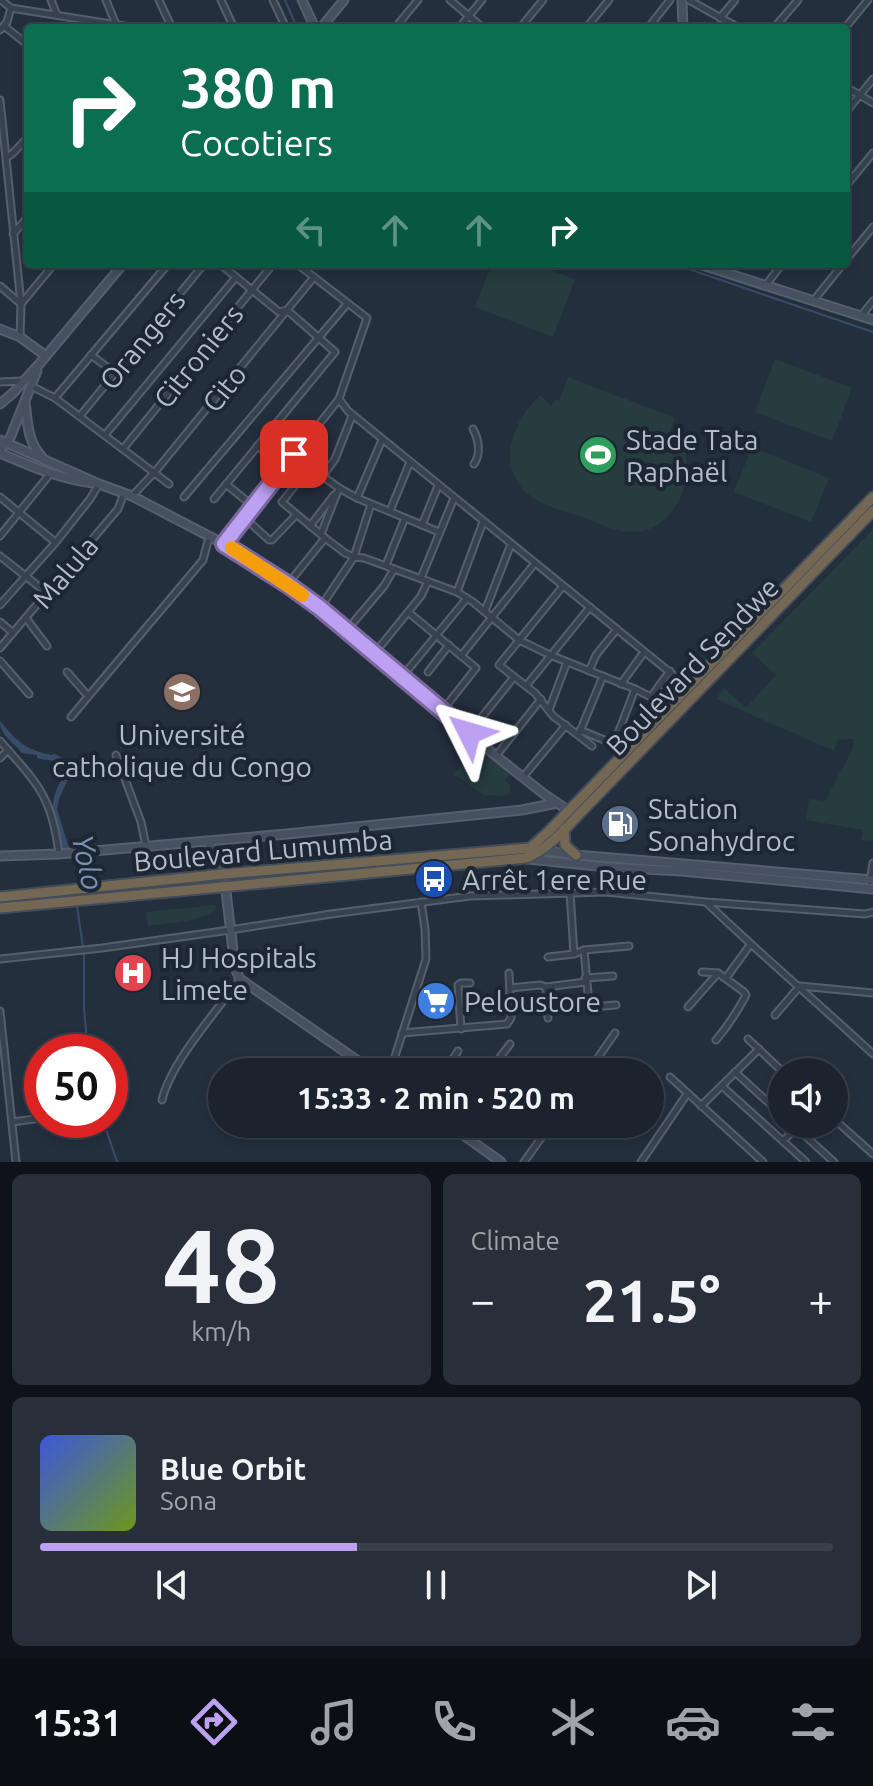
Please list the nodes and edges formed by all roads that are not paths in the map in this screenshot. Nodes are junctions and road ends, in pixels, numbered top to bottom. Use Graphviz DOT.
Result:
graph roads {
  1 [pos="1,0"];
  2 [pos="51,0"];
  3 [pos="106,0"];
  4 [pos="159,0"];
  5 [pos="221,0"];
  6 [pos="273,0"];
  7 [pos="302,0"];
  8 [pos="344,0"];
  9 [pos="418,0"];
  10 [pos="450,0"];
  11 [pos="482,0"];
  12 [pos="543,0"];
  13 [pos="609,0"];
  14 [pos="670,0"];
  15 [pos="682,0"];
  16 [pos="689,0"];
  17 [pos="735,0"];
  18 [pos="798,0"];
  19 [pos="868,0"];
  20 [pos="11,8"];
  21 [pos="57,15"];
  22 [pos="469,16"];
  23 [pos="720,18"];
  24 [pos="106,24"];
  25 [pos="116,24"];
  26 [pos="170,24"];
  27 [pos="232,24"];
  28 [pos="284,24"];
  29 [pos="316,24"];
  30 [pos="322,24"];
  31 [pos="398,24"];
  32 [pos="462,24"];
  33 [pos="478,24"];
  34 [pos="523,24"];
  35 [pos="589,24"];
  36 [pos="651,24"];
  37 [pos="683,24"];
  38 [pos="731,24"];
  39 [pos="777,24"];
  40 [pos="848,24"];
  41 [pos="2,28"];
  42 [pos="24,42"];
  43 [pos="873,79"];
  44 [pos="850,89"];
  45 [pos="860,95"];
  46 [pos="0,100"];
  47 [pos="873,103"];
  48 [pos="850,107"];
  49 [pos="24,141"];
  50 [pos="4,152"];
  51 [pos="873,153"];
  52 [pos="850,181"];
  53 [pos="11,216"];
  54 [pos="1,218"];
  55 [pos="24,222"];
  56 [pos="873,227"];
  57 [pos="13,234"];
  58 [pos="850,255"];
  59 [pos="51,268"];
  60 [pos="120,268"];
  61 [pos="165,268"];
  62 [pos="201,268"];
  63 [pos="225,268"];
  64 [pos="270,268"];
  65 [pos="302,268"];
  66 [pos="722,268"];
  67 [pos="779,268"];
  68 [pos="839,268"];
  69 [pos="236,277"];
  70 [pos="314,277"];
  71 [pos="766,285"];
  72 [pos="0,286"];
  73 [pos="252,289"];
  74 [pos="814,300"];
  75 [pos="873,301"];
  76 [pos="21,304"];
  77 [pos="347,304"];
  78 [pos="287,310"];
  79 [pos="861,316"];
  80 [pos="873,320"];
  81 [pos="0,329"];
  82 [pos="20,337"];
  83 [pos="318,337"];
  84 [pos="91,355"];
  85 [pos="43,359"];
  86 [pos="115,373"];
  87 [pos="0,382"];
  88 [pos="27,383"];
  89 [pos="55,398"];
  90 [pos="25,399"];
  91 [pos="339,399"];
  92 [pos="0,404"];
  93 [pos="352,415"];
  94 [pos="80,416"];
  95 [pos="473,429"];
  96 [pos="105,435"];
  97 [pos="382,440"];
  98 [pos="4,442"];
  99 [pos="257,446"];
  100 [pos="123,449"];
  101 [pos="0,452"];
  102 [pos="43,459"];
  103 [pos="410,462"];
  104 [pos="474,464"];
  105 [pos="284,467"];
  106 [pos="154,473"];
  107 [pos="50,474"];
  108 [pos="323,476"];
  109 [pos="99,484"];
  110 [pos="169,484"];
  111 [pos="226,484"];
  112 [pos="438,486"];
  113 [pos="339,488"];
  114 [pos="128,495"];
  115 [pos="0,497"];
  116 [pos="184,497"];
  117 [pos="873,497"];
  118 [pos="357,498"];
  119 [pos="454,498"];
  120 [pos="214,499"];
  121 [pos="371,504"];
  122 [pos="254,507"];
  123 [pos="390,511"];
  124 [pos="873,511"];
  125 [pos="18,513"];
  126 [pos="296,515"];
  127 [pos="245,518"];
  128 [pos="405,518"];
  129 [pos="483,521"];
  130 [pos="422,525"];
  131 [pos="310,526"];
  132 [pos="439,532"];
  133 [pos="0,536"];
  134 [pos="209,536"];
  135 [pos="323,536"];
  136 [pos="226,541"];
  137 [pos="56,542"];
  138 [pos="511,544"];
  139 [pos="354,557"];
  140 [pos="1,560"];
  141 [pos="535,563"];
  142 [pos="386,565"];
  143 [pos="394,569"];
  144 [pos="26,576"];
  145 [pos="424,580"];
  146 [pos="287,584"];
  147 [pos="563,586"];
  148 [pos="457,592"];
  149 [pos="47,593"];
  150 [pos="467,598"];
  151 [pos="0,605"];
  152 [pos="590,607"];
  153 [pos="320,608"];
  154 [pos="485,611"];
  155 [pos="408,612"];
  156 [pos="26,618"];
  157 [pos="492,618"];
  158 [pos="0,622"];
  159 [pos="617,629"];
  160 [pos="346,631"];
  161 [pos="12,632"];
  162 [pos="435,634"];
  163 [pos="519,640"];
  164 [pos="449,645"];
  165 [pos="47,646"];
  166 [pos="0,648"];
  167 [pos="644,652"];
  168 [pos="374,654"];
  169 [pos="550,655"];
  170 [pos="461,656"];
  171 [pos="0,661"];
  172 [pos="567,662"];
  173 [pos="589,671"];
  174 [pos="670,671"];
  175 [pos="67,672"];
  176 [pos="428,672"];
  177 [pos="603,676"];
  178 [pos="401,677"];
  179 [pos="514,677"];
  180 [pos="621,684"];
  181 [pos="526,686"];
  182 [pos="688,687"];
  183 [pos="635,689"];
  184 [pos="29,694"];
  185 [pos="88,696"];
  186 [pos="651,697"];
  187 [pos="541,699"];
  188 [pos="668,708"];
  189 [pos="442,711"];
  190 [pos="548,711"];
  191 [pos="71,717"];
  192 [pos="566,725"];
  193 [pos="579,732"];
  194 [pos="469,733"];
  195 [pos="0,741"];
  196 [pos="614,744"];
  197 [pos="592,746"];
  198 [pos="8,750"];
  199 [pos="625,751"];
  200 [pos="116,755"];
  201 [pos="496,756"];
  202 [pos="0,758"];
  203 [pos="523,777"];
  204 [pos="557,803"];
  205 [pos="572,813"];
  206 [pos="564,829"];
  207 [pos="207,841"];
  208 [pos="146,846"];
  209 [pos="530,848"];
  210 [pos="541,850"];
  211 [pos="61,854"];
  212 [pos="576,855"];
  213 [pos="0,856"];
  214 [pos="526,858"];
  215 [pos="873,863"];
  216 [pos="224,874"];
  217 [pos="872,880"];
  218 [pos="225,886"];
  219 [pos="871,889"];
  220 [pos="570,892"];
  221 [pos="88,894"];
  222 [pos="65,896"];
  223 [pos="0,897"];
  224 [pos="421,902"];
  225 [pos="706,902"];
  226 [pos="0,908"];
  227 [pos="873,912"];
  228 [pos="230,930"];
  229 [pos="750,945"];
  230 [pos="629,946"];
  231 [pos="584,950"];
  232 [pos="574,954"];
  233 [pos="548,957"];
  234 [pos="0,959"];
  235 [pos="702,972"];
  236 [pos="509,973"];
  237 [pos="718,973"];
  238 [pos="613,976"];
  239 [pos="726,978"];
  240 [pos="240,979"];
  241 [pos="585,980"];
  242 [pos="470,983"];
  243 [pos="800,986"];
  244 [pos="546,987"];
  245 [pos="510,988"];
  246 [pos="873,993"];
  247 [pos="616,1005"];
  248 [pos="688,1007"];
  249 [pos="0,1011"];
  250 [pos="775,1015"];
  251 [pos="548,1018"];
  252 [pos="461,1029"];
  253 [pos="402,1033"];
  254 [pos="615,1033"];
  255 [pos="748,1039"];
  256 [pos="716,1040"];
  257 [pos="510,1044"];
  258 [pos="759,1049"];
  259 [pos="458,1051"];
  260 [pos="873,1054"];
  261 [pos="354,1058"];
  262 [pos="394,1058"];
  263 [pos="453,1058"];
  264 [pos="500,1058"];
  265 [pos="598,1058"];
  266 [pos="768,1058"];
  267 [pos="735,1072"];
  268 [pos="670,1077"];
  269 [pos="722,1086"];
  270 [pos="687,1094"];
  271 [pos="162,1100"];
  272 [pos="768,1102"];
  273 [pos="701,1106"];
  274 [pos="24,1120"];
  275 [pos="12,1122"];
  276 [pos="848,1132"];
  277 [pos="468,1138"];
  278 [pos="541,1138"];
  279 [pos="785,1138"];
  280 [pos="809,1138"];
  281 [pos="783,1141"];
  282 [pos="873,1154"];
  283 [pos="16,1162"];
  284 [pos="501,1162"];
  285 [pos="524,1162"];
  286 [pos="641,1162"];
  287 [pos="763,1162"];
  288 [pos="806,1162"];
  289 [pos="834,1162"];
  1 -- 20 [label="street"];
  2 -- 21 [label="street"];
  3 -- 25 [label="street"];
  4 -- 26 [label="street"];
  5 -- 27 [label="street"];
  6 -- 28 [label="street"];
  7 -- 29 [label="main road"];
  8 -- 30 [label="main road"];
  9 -- 31 [label="street"];
  10 -- 22 [label="street"];
  11 -- 22 [label="street"];
  12 -- 34 [label="street"];
  13 -- 35 [label="street"];
  14 -- 36 [label="street"];
  15 -- 37 [label="main road"];
  16 -- 23 [label="street"];
  17 -- 23 [label="street"];
  18 -- 39 [label="street"];
  19 -- 40 [label="street"];
  20 -- 21 [label="street"];
  20 -- 41 [label="street"];
  21 -- 24 [label="street"];
  22 -- 32 [label="street"];
  22 -- 33 [label="street"];
  23 -- 38 [label="street"];
  41 -- 42 [label="street"];
  43 -- 45 [label="street"];
  44 -- 45 [label="street"];
  45 -- 47 [label="street"];
  45 -- 48 [label="street"];
  46 -- 50 [label="street"];
  49 -- 50 [label="street"];
  50 -- 53 [label="street"];
  51 -- 52 [label="street"];
  53 -- 54 [label="street"];
  53 -- 57 [label="street"];
  55 -- 57 [label="street"];
  56 -- 58 [label="street"];
  57 -- 76 [label="street"];
  59 -- 76 [label="street"];
  60 -- 85 [label="main road"];
  61 -- 84 [label="street"];
  62 -- 86 [label="street, Orangers"];
  63 -- 69 [label="street"];
  64 -- 73 [label="street, Citroniers"];
  65 -- 70 [label="street"];
  66 -- 71 [label="main road"];
  67 -- 71 [label="street"];
  68 -- 74 [label="street"];
  69 -- 73 [label="street"];
  69 -- 96 [label="street"];
  70 -- 77 [label="street"];
  70 -- 78 [label="street, Cito"];
  71 -- 74 [label="main road"];
  72 -- 76 [label="street"];
  73 -- 78 [label="street"];
  73 -- 100 [label="street, Citroniers"];
  74 -- 79 [label="main road"];
  75 -- 79 [label="street"];
  76 -- 82 [label="street"];
  77 -- 83 [label="street"];
  77 -- 91 [label="street"];
  78 -- 83 [label="street"];
  78 -- 106 [label="street, Cito"];
  79 -- 80 [label="main road"];
  81 -- 82 [label="main road"];
  82 -- 85 [label="main road"];
  83 -- 99 [label="street"];
  83 -- 116 [label="street"];
  84 -- 86 [label="street"];
  84 -- 89 [label="street"];
  85 -- 88 [label="main road"];
  86 -- 94 [label="street, Orangers"];
  87 -- 88 [label="street"];
  88 -- 89 [label="street"];
  88 -- 90 [label="main road"];
  88 -- 92 [label="main road"];
  89 -- 94 [label="street"];
  90 -- 98 [label="main road"];
  90 -- 102 [label="main road"];
  91 -- 93 [label="street"];
  91 -- 105 [label="street"];
  93 -- 97 [label="street"];
  93 -- 108 [label="street"];
  94 -- 96 [label="street"];
  95 -- 104 [label="street"];
  96 -- 100 [label="street"];
  97 -- 103 [label="street"];
  97 -- 118 [label="street"];
  98 -- 101 [label="main road"];
  98 -- 102 [label="main road"];
  99 -- 105 [label="street"];
  99 -- 111 [label="street"];
  100 -- 106 [label="street"];
  101 -- 107 [label="main road"];
  102 -- 109 [label="main road"];
  103 -- 112 [label="street"];
  103 -- 123 [label="street"];
  105 -- 122 [label="street"];
  106 -- 110 [label="street"];
  106 -- 114 [label="street, Cito"];
  107 -- 109 [label="main road"];
  107 -- 125 [label="street"];
  108 -- 113 [label="street"];
  108 -- 126 [label="street"];
  109 -- 114 [label="main road"];
  109 -- 137 [label="street"];
  111 -- 120 [label="street"];
  111 -- 122 [label="street"];
  112 -- 119 [label="street"];
  112 -- 130 [label="street"];
  113 -- 118 [label="street"];
  113 -- 131 [label="street"];
  113 -- 135 [label="street"];
  114 -- 134 [label="main road"];
  114 -- 149 [label="street, Malula"];
  115 -- 125 [label="street"];
  117 -- 182 [label="highway, Boulevard Sendwe"];
  118 -- 121 [label="street"];
  119 -- 129 [label="street"];
  119 -- 132 [label="street"];
  121 -- 123 [label="street"];
  121 -- 139 [label="street"];
  122 -- 127 [label="street"];
  123 -- 128 [label="street"];
  124 -- 205 [label="highway, Boulevard Sendwe"];
  125 -- 133 [label="street"];
  125 -- 137 [label="street"];
  126 -- 127 [label="street"];
  126 -- 131 [label="street"];
  127 -- 136 [label="street"];
  128 -- 130 [label="street"];
  128 -- 142 [label="street"];
  129 -- 138 [label="street"];
  129 -- 148 [label="street"];
  130 -- 132 [label="street"];
  131 -- 135 [label="street"];
  132 -- 145 [label="street"];
  134 -- 136 [label="main road"];
  134 -- 185 [label="street"];
  135 -- 139 [label="street"];
  135 -- 146 [label="street"];
  136 -- 146 [label="main road"];
  137 -- 144 [label="street"];
  138 -- 141 [label="street"];
  138 -- 154 [label="street"];
  139 -- 142 [label="street"];
  139 -- 153 [label="street"];
  140 -- 144 [label="street"];
  141 -- 147 [label="street"];
  141 -- 157 [label="street"];
  142 -- 143 [label="street"];
  143 -- 145 [label="street"];
  143 -- 160 [label="street"];
  144 -- 149 [label="street"];
  144 -- 151 [label="street"];
  145 -- 148 [label="street"];
  145 -- 155 [label="street"];
  146 -- 153 [label="main road"];
  147 -- 152 [label="street"];
  147 -- 163 [label="street"];
  148 -- 150 [label="street"];
  149 -- 156 [label="street, Malula"];
  150 -- 154 [label="street"];
  150 -- 162 [label="street"];
  152 -- 159 [label="street"];
  152 -- 169 [label="street"];
  153 -- 160 [label="main road"];
  154 -- 157 [label="street"];
  155 -- 162 [label="street"];
  155 -- 168 [label="street"];
  156 -- 161 [label="street, Malula"];
  156 -- 165 [label="street"];
  157 -- 163 [label="street"];
  157 -- 170 [label="street"];
  158 -- 161 [label="street"];
  159 -- 167 [label="street"];
  159 -- 173 [label="street"];
  160 -- 168 [label="main road"];
  161 -- 166 [label="street, Malula"];
  162 -- 164 [label="street"];
  162 -- 178 [label="street"];
  163 -- 169 [label="street"];
  163 -- 179 [label="street"];
  164 -- 170 [label="street"];
  164 -- 176 [label="street"];
  167 -- 174 [label="street"];
  167 -- 180 [label="street"];
  168 -- 178 [label="main road"];
  169 -- 172 [label="street"];
  169 -- 181 [label="street"];
  170 -- 189 [label="street"];
  171 -- 184 [label="street"];
  172 -- 173 [label="street"];
  172 -- 190 [label="street"];
  173 -- 177 [label="street"];
  174 -- 182 [label="street"];
  174 -- 186 [label="street"];
  175 -- 185 [label="street"];
  177 -- 180 [label="street"];
  177 -- 193 [label="street"];
  178 -- 189 [label="main road"];
  179 -- 181 [label="street"];
  179 -- 194 [label="street"];
  180 -- 183 [label="street"];
  181 -- 187 [label="street"];
  182 -- 188 [label="highway, Boulevard Sendwe"];
  183 -- 186 [label="street"];
  183 -- 196 [label="street"];
  185 -- 191 [label="street"];
  186 -- 188 [label="street"];
  187 -- 190 [label="street"];
  187 -- 201 [label="street"];
  188 -- 199 [label="highway, Boulevard Sendwe"];
  189 -- 194 [label="main road"];
  190 -- 192 [label="street"];
  192 -- 193 [label="street"];
  192 -- 203 [label="street"];
  193 -- 196 [label="street"];
  193 -- 197 [label="street"];
  194 -- 201 [label="main road"];
  195 -- 198 [label="street"];
  196 -- 199 [label="street"];
  198 -- 202 [label="street"];
  198 -- 211 [label="street"];
  199 -- 205 [label="highway, Boulevard Sendwe"];
  200 -- 208 [label="street"];
  201 -- 203 [label="main road"];
  203 -- 204 [label="main road"];
  204 -- 205 [label="main road"];
  204 -- 207 [label="main road"];
  205 -- 206 [label="highway, Boulevard Sendwe"];
  205 -- 209 [label="highway, Boulevard Sendwe"];
  206 -- 210 [label="highway, Boulevard Sendwe"];
  206 -- 212 [label="highway"];
  207 -- 208 [label="main road"];
  207 -- 216 [label="main road"];
  208 -- 211 [label="main road"];
  209 -- 210 [label="main road, Boulevard Lumumba"];
  209 -- 216 [label="highway, Boulevard Lumumba"];
  210 -- 212 [label="main road, Boulevard Lumumba"];
  210 -- 214 [label="highway, Boulevard Lumumba"];
  211 -- 213 [label="main road"];
  212 -- 217 [label="main road, Boulevard Lumumba"];
  214 -- 218 [label="highway, Boulevard Lumumba"];
  214 -- 219 [label="main road, Boulevard Lumumba"];
  215 -- 217 [label="street"];
  216 -- 218 [label="main road"];
  216 -- 221 [label="highway, Boulevard Lumumba"];
  217 -- 219 [label="street"];
  218 -- 221 [label="highway, Boulevard Lumumba"];
  218 -- 228 [label="main road"];
  220 -- 224 [label="street"];
  220 -- 225 [label="street"];
  220 -- 232 [label="street"];
  221 -- 222 [label="highway, Boulevard Lumumba"];
  222 -- 223 [label="highway, Boulevard Lumumba"];
  222 -- 226 [label="highway, Boulevard Lumumba"];
  224 -- 228 [label="street"];
  224 -- 253 [label="street"];
  225 -- 227 [label="street"];
  225 -- 229 [label="street"];
  228 -- 234 [label="street"];
  228 -- 240 [label="main road"];
  229 -- 239 [label="street"];
  229 -- 243 [label="street"];
  230 -- 231 [label="street"];
  231 -- 232 [label="street"];
  231 -- 241 [label="street"];
  232 -- 233 [label="street"];
  235 -- 237 [label="street"];
  236 -- 245 [label="street"];
  237 -- 239 [label="street"];
  237 -- 248 [label="street"];
  238 -- 241 [label="street"];
  239 -- 256 [label="street"];
  240 -- 261 [label="main road"];
  240 -- 271 [label="street"];
  241 -- 244 [label="street"];
  241 -- 247 [label="street"];
  242 -- 252 [label="street"];
  243 -- 246 [label="street"];
  243 -- 250 [label="street"];
  243 -- 260 [label="street"];
  244 -- 245 [label="street"];
  244 -- 251 [label="street"];
  245 -- 252 [label="street"];
  249 -- 275 [label="street"];
  252 -- 253 [label="street"];
  253 -- 262 [label="street"];
  254 -- 265 [label="street"];
  255 -- 258 [label="street"];
  257 -- 264 [label="street"];
  258 -- 266 [label="street"];
  258 -- 267 [label="street"];
  259 -- 263 [label="street"];
  267 -- 269 [label="street"];
  267 -- 272 [label="street"];
  268 -- 270 [label="street"];
  269 -- 273 [label="street"];
  269 -- 281 [label="street"];
  270 -- 273 [label="street"];
  270 -- 286 [label="street"];
  273 -- 287 [label="street"];
  274 -- 275 [label="street"];
  275 -- 283 [label="street"];
  276 -- 282 [label="street"];
  277 -- 284 [label="main road"];
  278 -- 285 [label="street"];
  279 -- 281 [label="street"];
  280 -- 289 [label="street"];
  281 -- 288 [label="street"];
}
